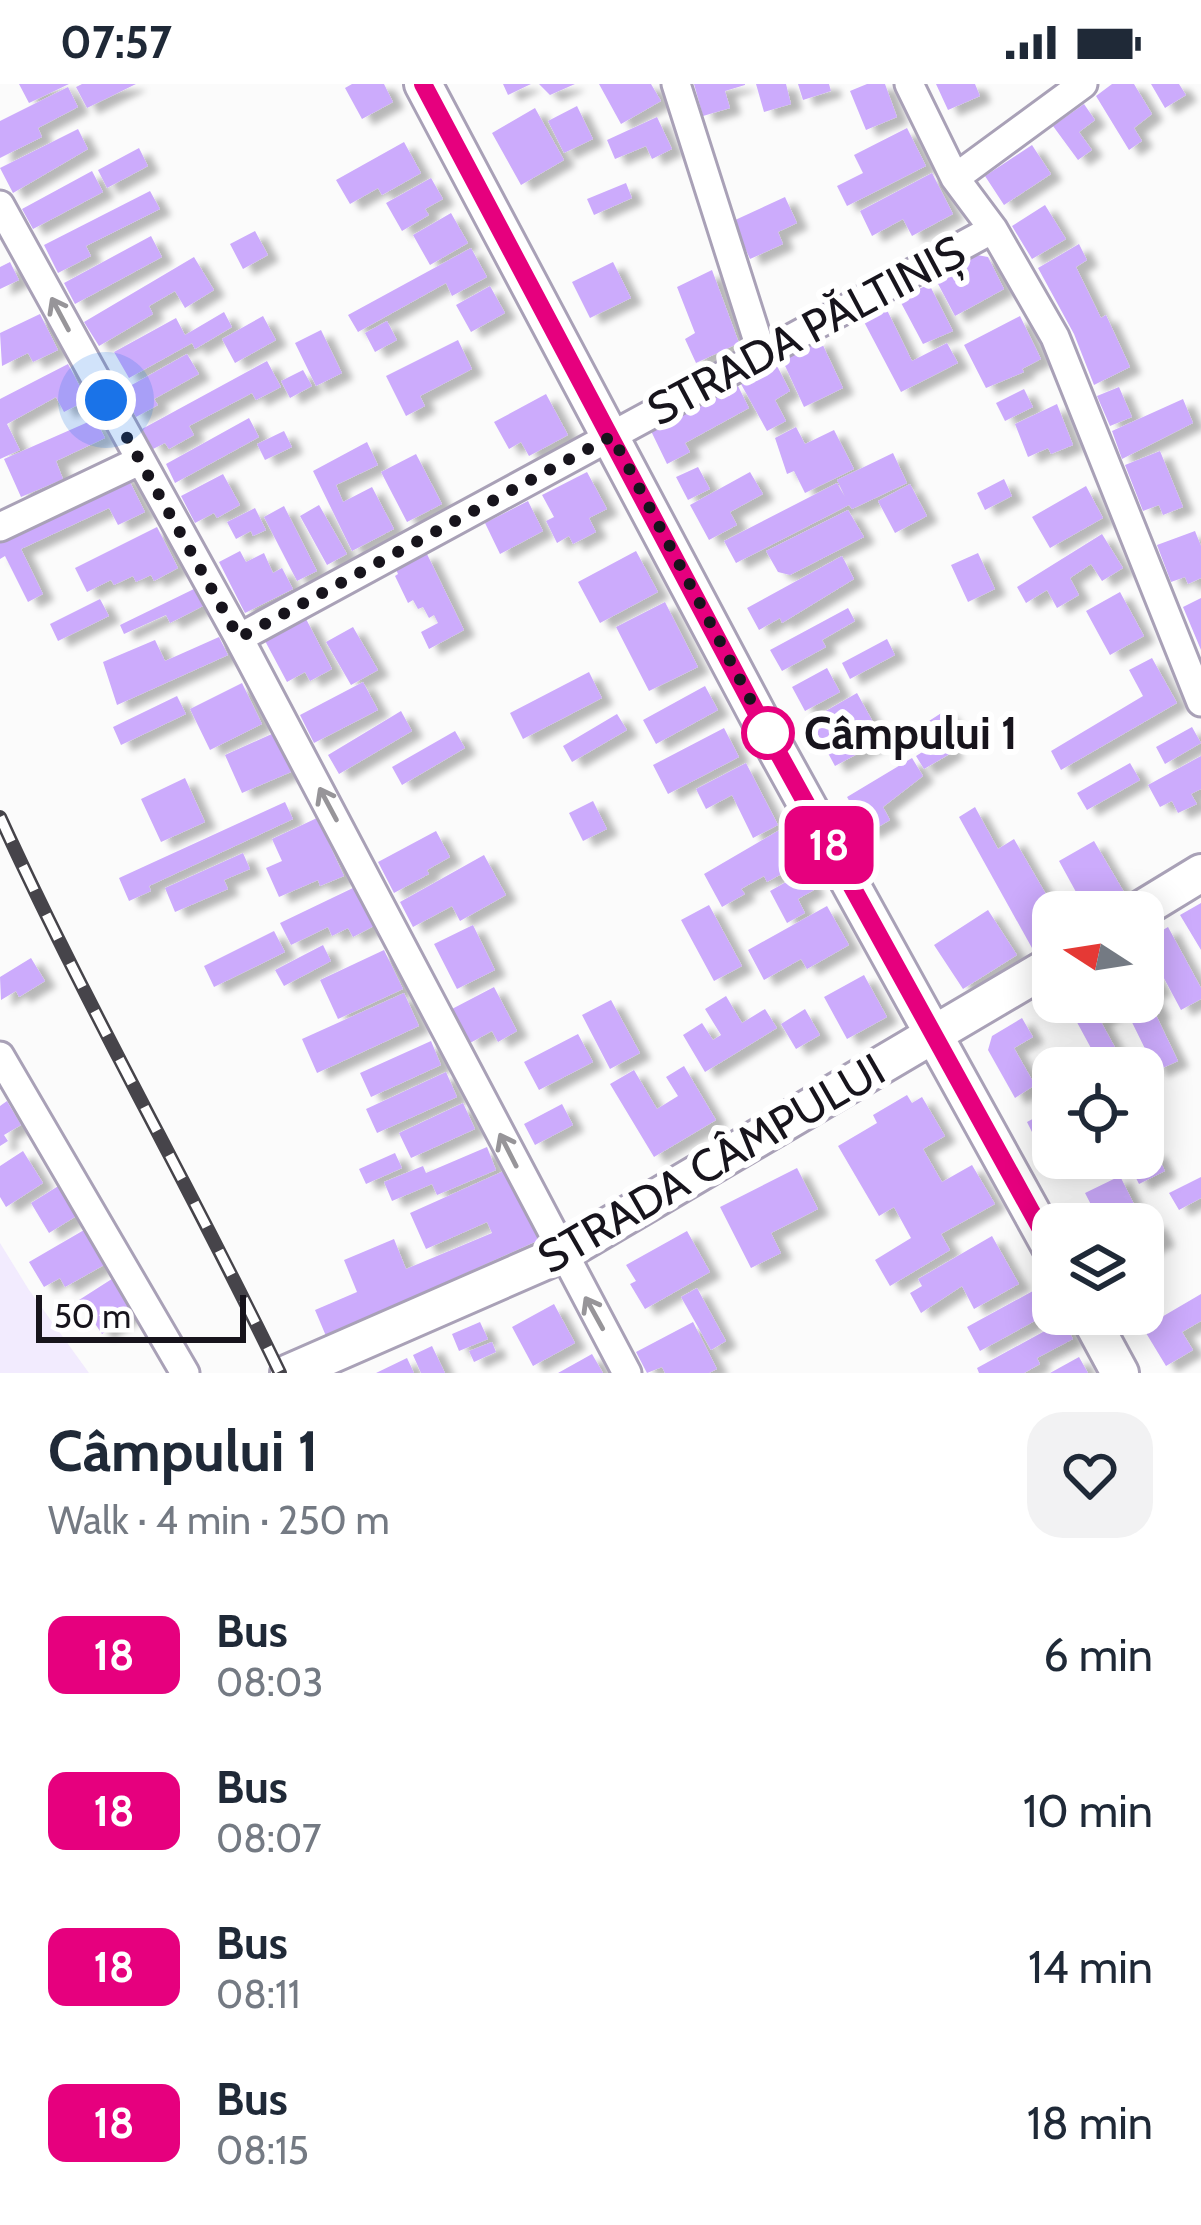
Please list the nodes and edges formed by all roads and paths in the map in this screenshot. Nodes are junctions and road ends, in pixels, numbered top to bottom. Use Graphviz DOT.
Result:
graph roads {
  1 [pos="423,84"];
  2 [pos="676,84"];
  3 [pos="909,84"];
  4 [pos="1083,84"];
  5 [pos="956,178"];
  6 [pos="0,205"];
  7 [pos="993,229"];
  8 [pos="762,354"];
  9 [pos="612,436"];
  10 [pos="140,460"];
  11 [pos="0,526"];
  12 [pos="239,638"];
  13 [pos="1201,702"];
  14 [pos="1201,873"];
  15 [pos="1164,896"];
  16 [pos="1032,977"];
  17 [pos="935,1035"];
  18 [pos="0,1056"];
  19 [pos="1032,1213"];
  20 [pos="561,1254"];
  21 [pos="1099,1335"];
  22 [pos="184,1373"];
  23 [pos="289,1373"];
  24 [pos="627,1373"];
  25 [pos="1120,1373"];
  1 -- 9 [label="street"];
  2 -- 8 [label="street"];
  3 -- 5 [label="street"];
  4 -- 5 [label="street"];
  5 -- 7 [label="street"];
  10 -- 6 [label="street, one-way"];
  7 -- 8 [label="street, STRADA PĂLTINIȘ"];
  7 -- 13 [label="street"];
  8 -- 9 [label="street, STRADA PĂLTINIȘ"];
  9 -- 12 [label="street, STRADA PĂLTINIȘ"];
  9 -- 17 [label="street"];
  10 -- 11 [label="street"];
  10 -- 12 [label="street"];
  20 -- 12 [label="street, one-way"];
  14 -- 15 [label="street"];
  16 -- 17 [label="street, STRADA CÂMPULUI"];
  17 -- 19 [label="street"];
  17 -- 20 [label="street, STRADA CÂMPULUI"];
  18 -- 22 [label="street"];
  20 -- 23 [label="street, STRADA CÂMPULUI"];
  24 -- 20 [label="street, one-way"];
  21 -- 25 [label="street"];
}
